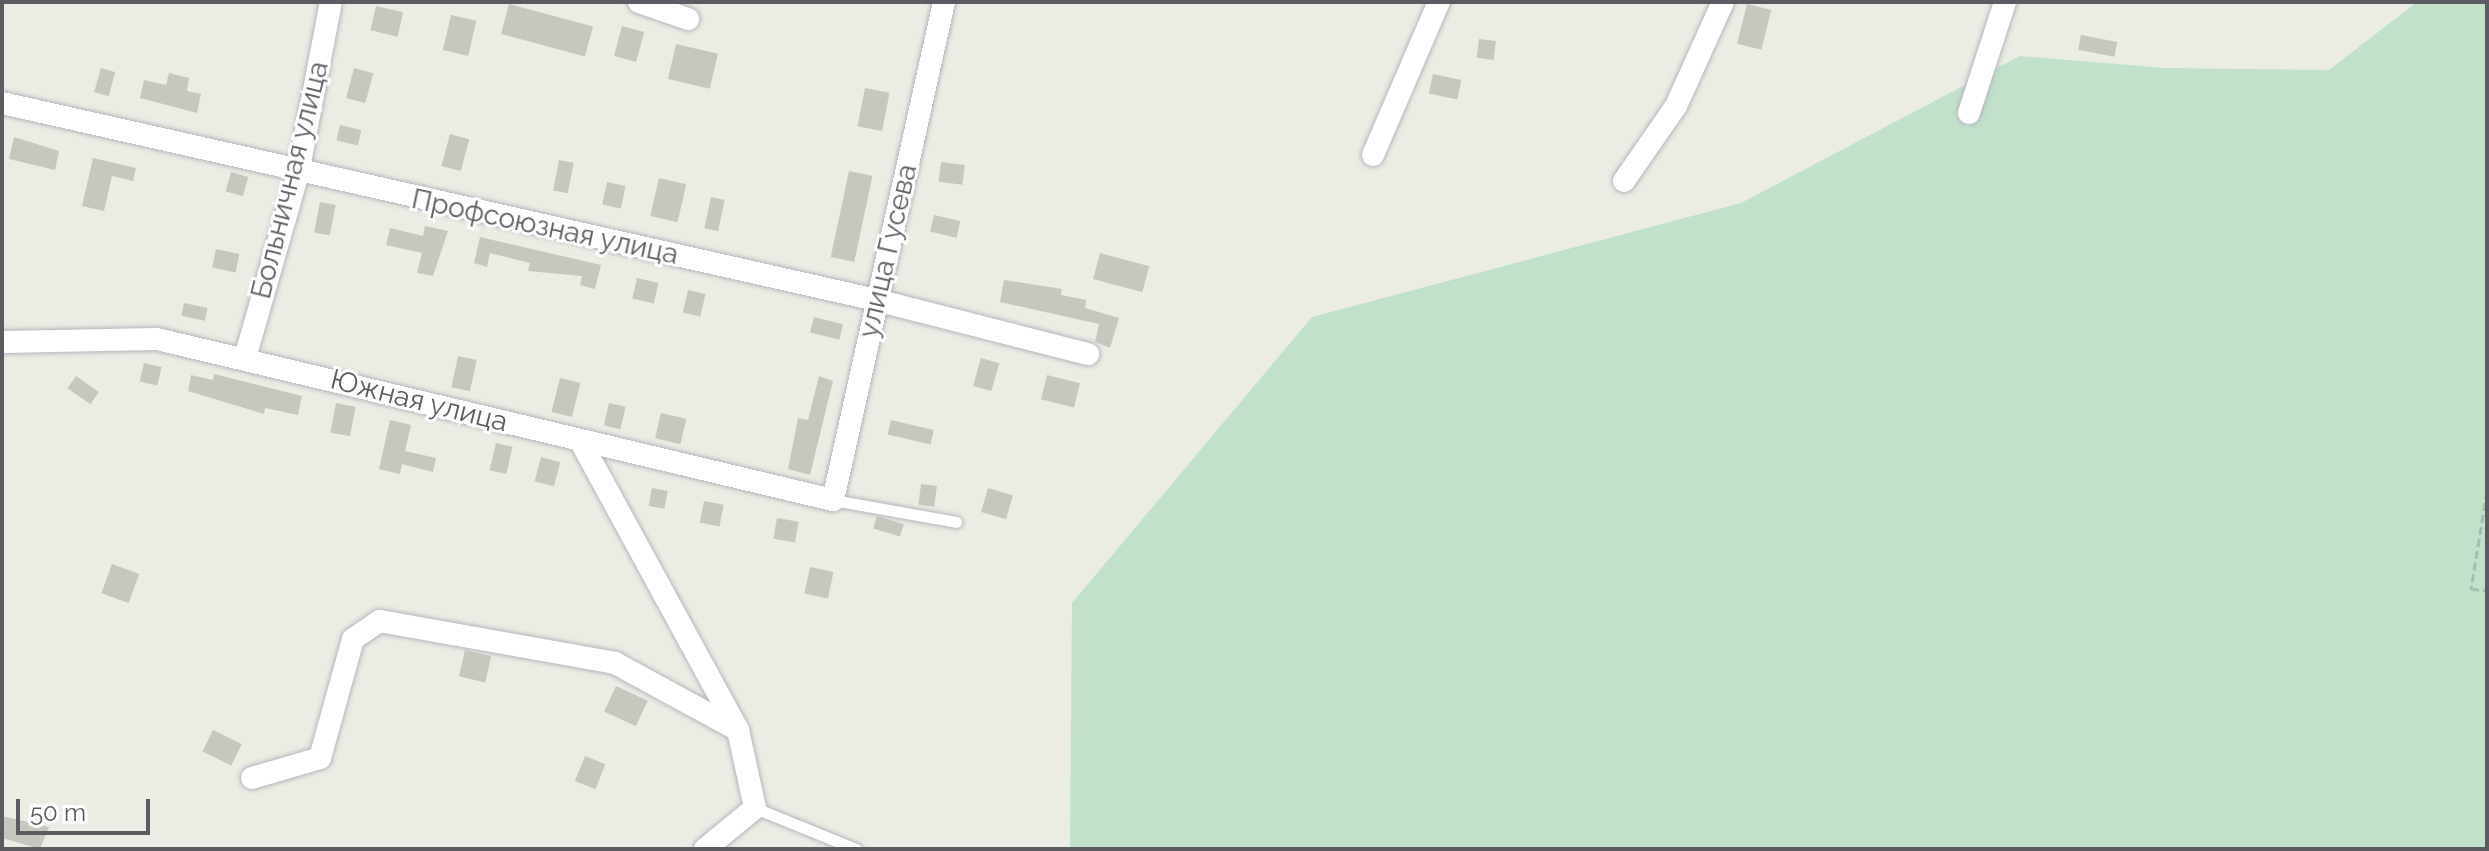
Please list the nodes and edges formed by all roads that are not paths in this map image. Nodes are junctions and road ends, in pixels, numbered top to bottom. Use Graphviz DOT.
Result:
graph roads {
  1 [pos="331,2"];
  2 [pos="639,2"];
  3 [pos="944,2"];
  4 [pos="1439,2"];
  5 [pos="1723,2"];
  6 [pos="2005,2"];
  7 [pos="688,19"];
  8 [pos="2,103"];
  9 [pos="1969,113"];
  10 [pos="1373,155"];
  11 [pos="298,173"];
  12 [pos="1624,181"];
  13 [pos="876,300"];
  14 [pos="2,342"];
  15 [pos="1088,354"];
  16 [pos="245,358"];
  17 [pos="582,444"];
  18 [pos="833,500"];
  19 [pos="956,522"];
  20 [pos="738,730"];
  21 [pos="252,778"];
  22 [pos="755,808"];
  23 [pos="705,849"];
  24 [pos="856,849"];
  1 -- 11 [label="street, Больничная улица"];
  2 -- 7 [label="street"];
  3 -- 13 [label="street, улица Гусева"];
  4 -- 10 [label="street"];
  5 -- 12 [label="street"];
  6 -- 9 [label="street"];
  8 -- 11 [label="street, Профсоюзная улица"];
  11 -- 13 [label="street, Профсоюзная улица"];
  11 -- 16 [label="street, Больничная улица"];
  13 -- 15 [label="street, Профсоюзная улица"];
  13 -- 18 [label="street, улица Гусева"];
  14 -- 16 [label="street, Южная улица"];
  16 -- 17 [label="street, Южная улица"];
  17 -- 18 [label="street, Южная улица"];
  17 -- 20 [label="street"];
  18 -- 19 [label="lane"];
  20 -- 21 [label="street"];
  20 -- 22 [label="street"];
  22 -- 23 [label="street"];
  22 -- 24 [label="lane"];
}
